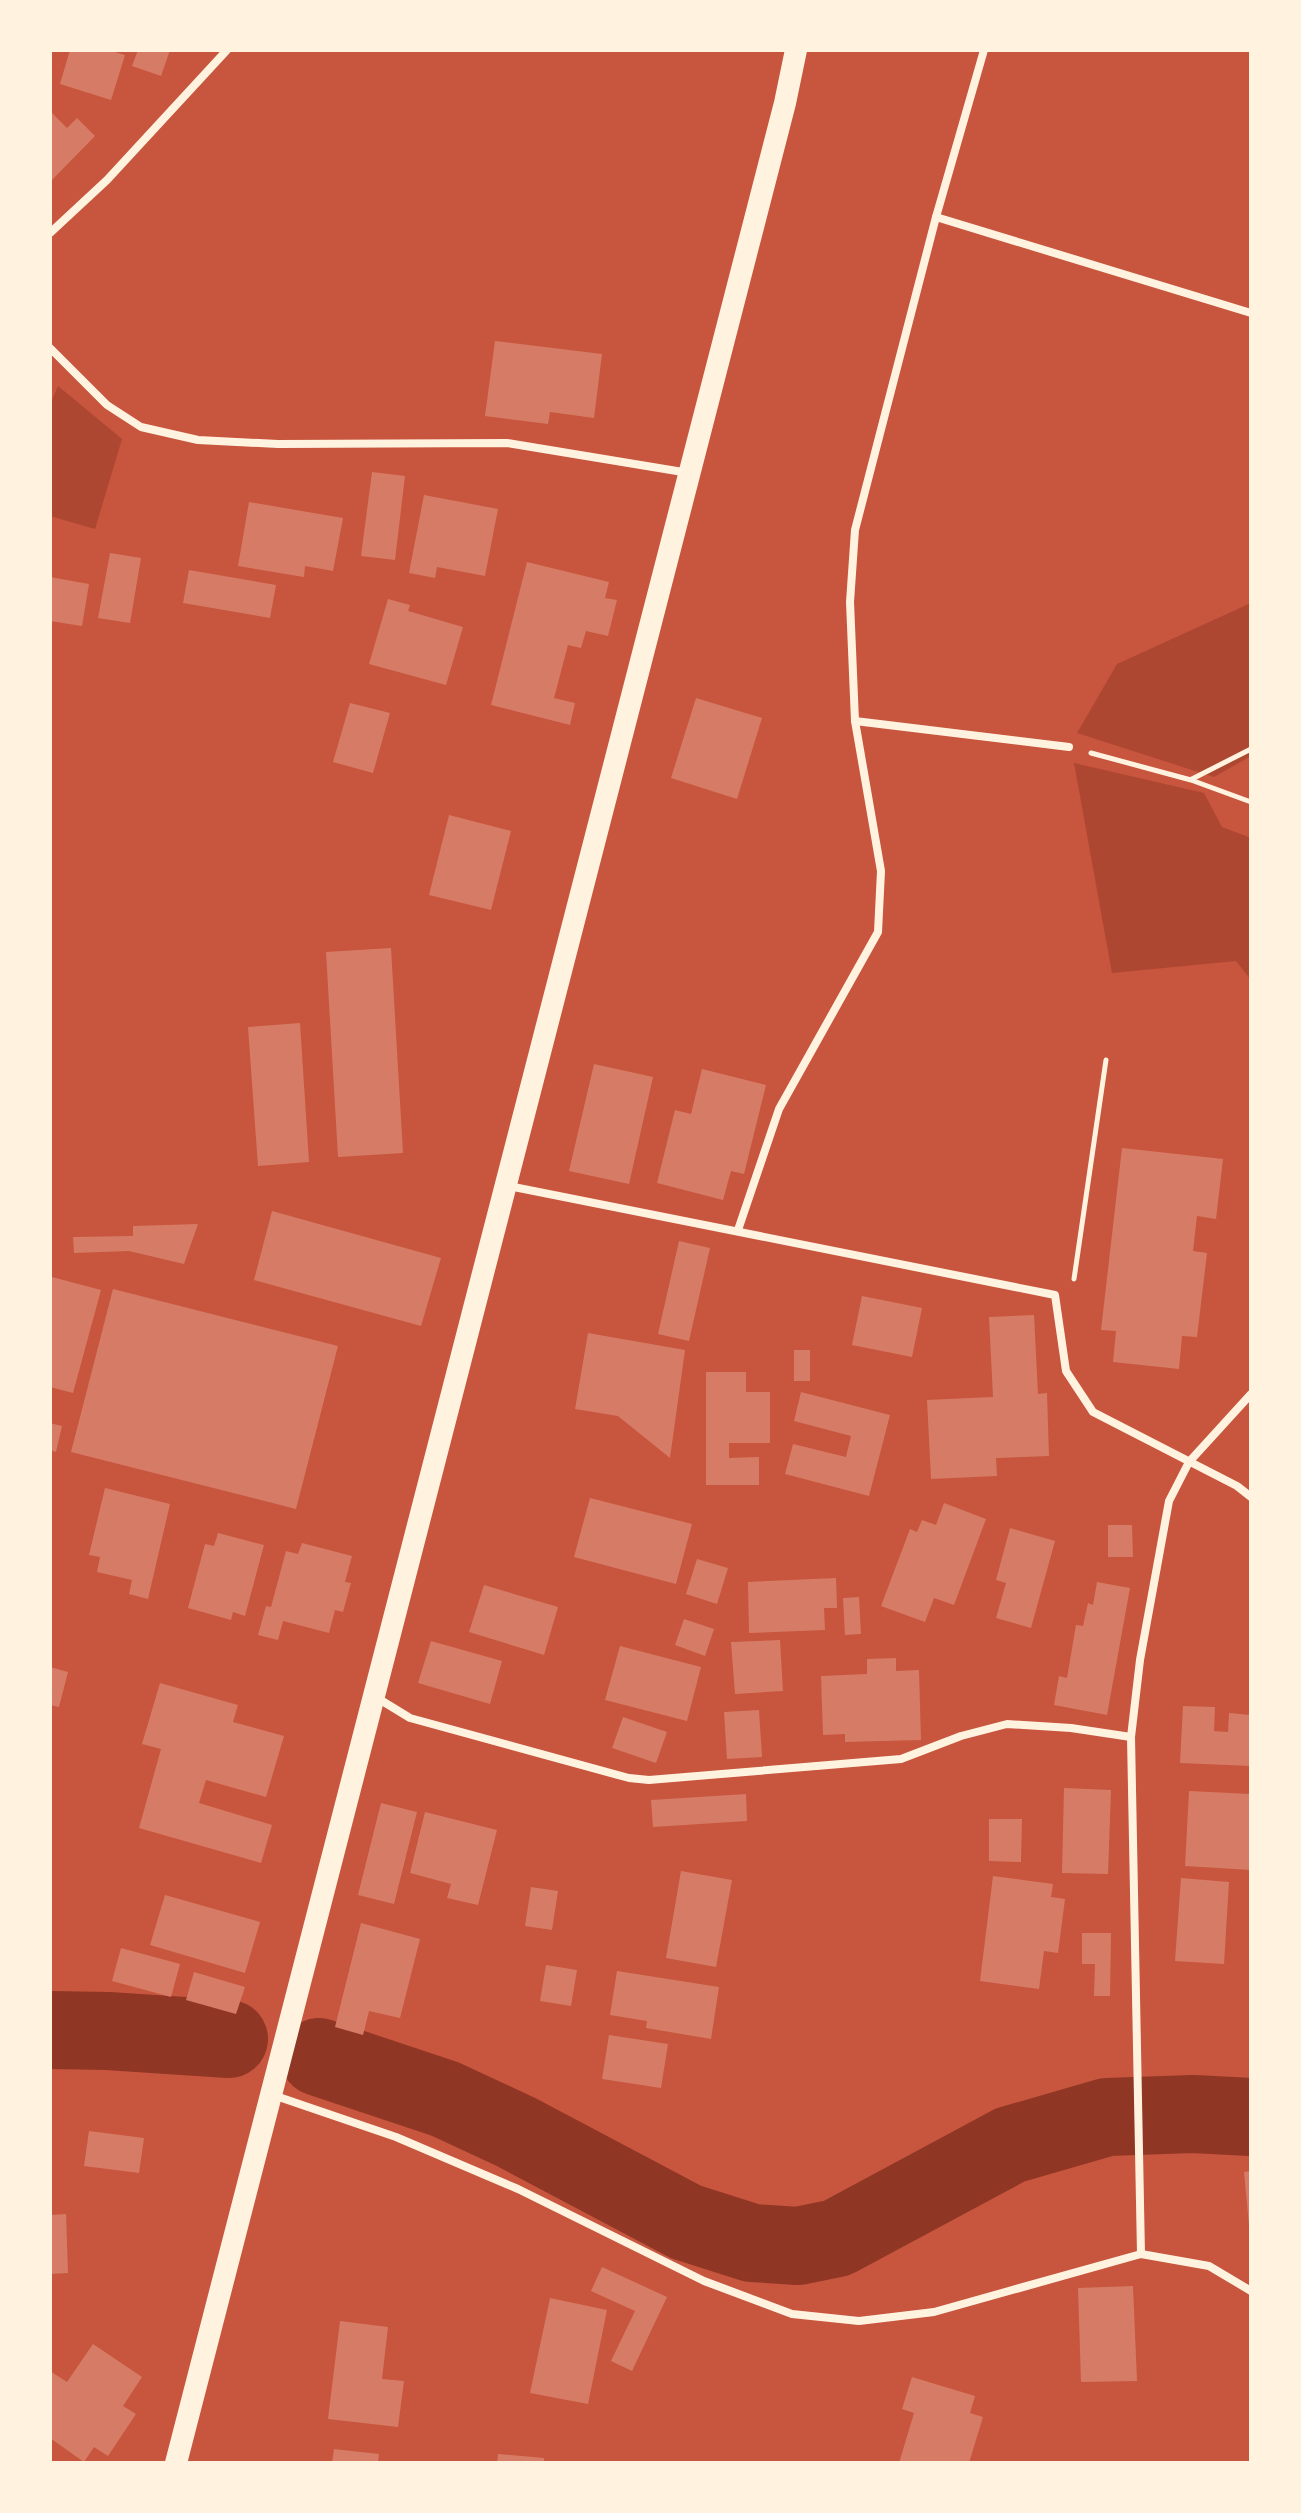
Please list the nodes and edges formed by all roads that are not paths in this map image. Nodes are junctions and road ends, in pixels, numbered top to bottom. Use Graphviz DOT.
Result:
graph roads {
  1 [pos="227,50"];
  2 [pos="796,50"];
  3 [pos="984,50"];
  4 [pos="936,217"];
  5 [pos="50,233"];
  6 [pos="1251,313"];
  7 [pos="50,348"];
  8 [pos="689,473"];
  9 [pos="855,721"];
  10 [pos="1069,747"];
  11 [pos="504,1185"];
  12 [pos="738,1230"];
  13 [pos="1251,1394"];
  14 [pos="1189,1462"];
  15 [pos="1251,1497"];
  16 [pos="370,1693"];
  17 [pos="1131,1737"];
  18 [pos="268,2093"];
  19 [pos="1141,2254"];
  20 [pos="1251,2291"];
  21 [pos="176,2463"];
  1 -- 5 [label="street"];
  2 -- 8 [label="highway"];
  3 -- 4 [label="street"];
  4 -- 6 [label="street"];
  4 -- 9 [label="street"];
  7 -- 8 [label="street"];
  8 -- 11 [label="highway"];
  9 -- 10 [label="street"];
  9 -- 12 [label="street"];
  11 -- 12 [label="street"];
  11 -- 16 [label="highway"];
  12 -- 14 [label="street"];
  13 -- 14 [label="street"];
  14 -- 15 [label="street"];
  14 -- 17 [label="street"];
  16 -- 17 [label="street"];
  16 -- 18 [label="highway"];
  17 -- 19 [label="street"];
  18 -- 19 [label="street"];
  18 -- 21 [label="highway"];
  19 -- 20 [label="street"];
}
